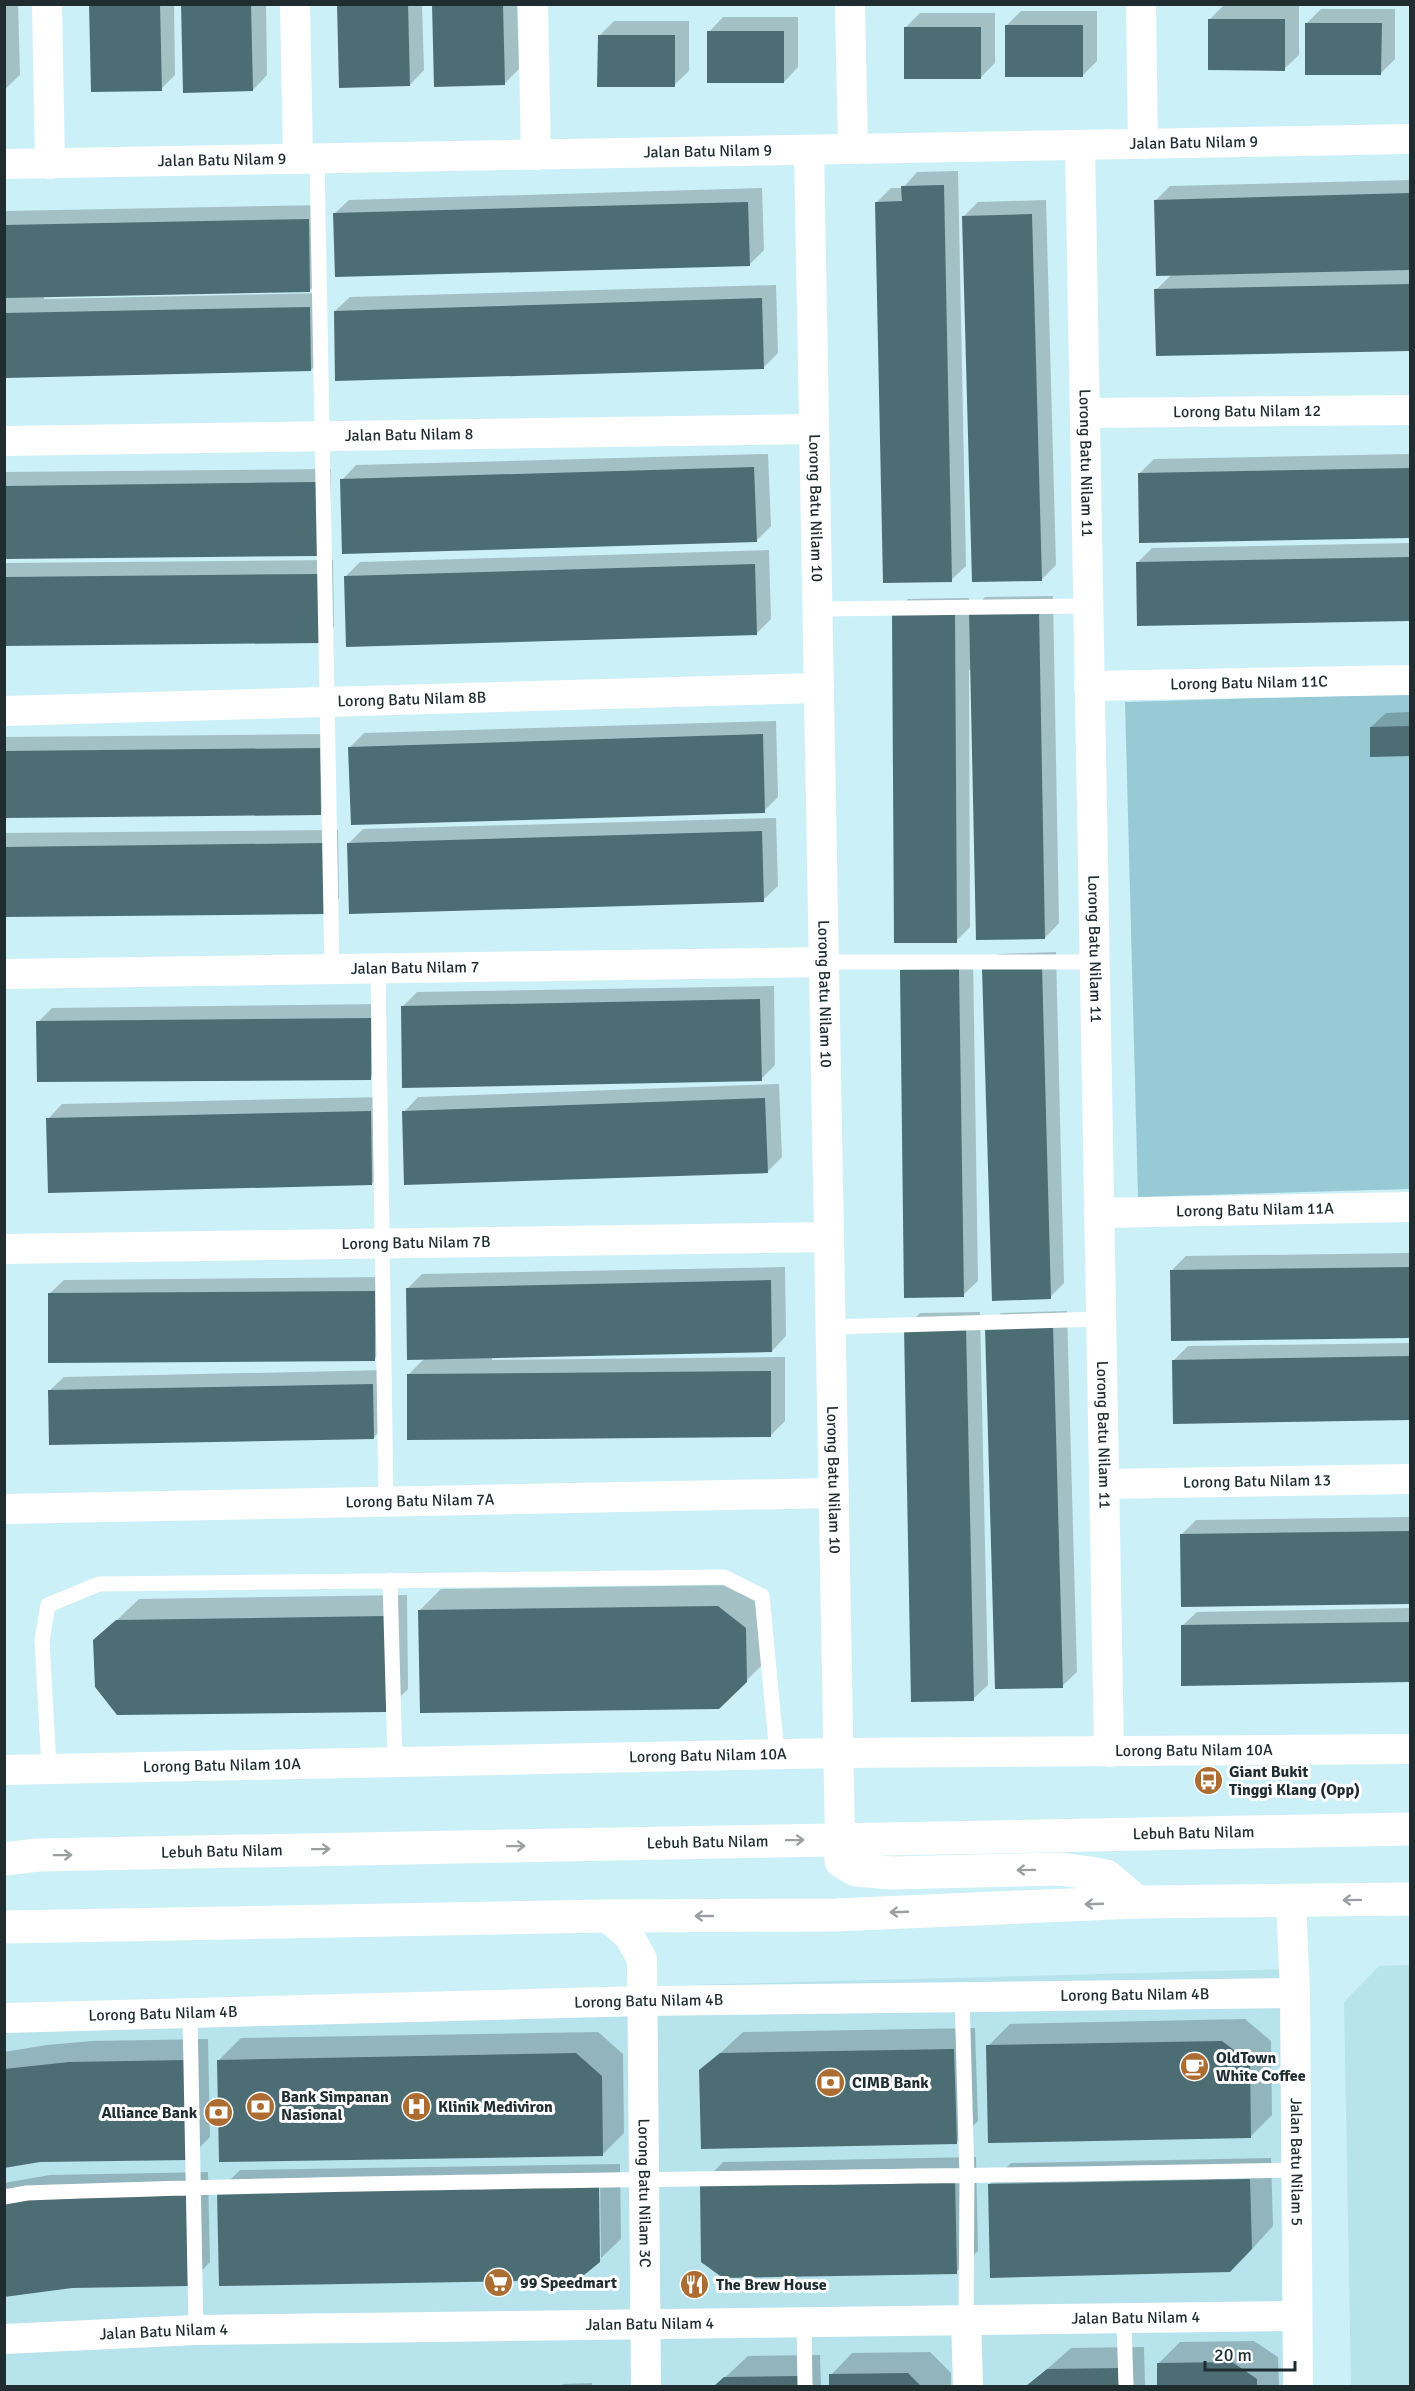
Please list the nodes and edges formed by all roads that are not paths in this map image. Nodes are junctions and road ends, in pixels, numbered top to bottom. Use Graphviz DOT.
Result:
graph roads {
  1 [pos="47,4"];
  2 [pos="295,4"];
  3 [pos="533,4"];
  4 [pos="850,4"];
  5 [pos="1141,4"];
  6 [pos="1410,139"];
  7 [pos="1143,144"];
  8 [pos="1080,145"];
  9 [pos="853,149"];
  10 [pos="809,150"];
  11 [pos="536,155"];
  12 [pos="307,159"];
  13 [pos="4,164"];
  14 [pos="50,164"];
  15 [pos="1410,410"];
  16 [pos="1085,413"];
  17 [pos="814,429"];
  18 [pos="322,436"];
  19 [pos="4,441"];
  20 [pos="1088,606"];
  21 [pos="817,609"];
  22 [pos="1410,680"];
  23 [pos="1089,686"];
  24 [pos="819,688"];
  25 [pos="327,702"];
  26 [pos="4,711"];
  27 [pos="824,962"];
  28 [pos="1094,962"];
  29 [pos="378,968"];
  30 [pos="332,969"];
  31 [pos="4,974"];
  32 [pos="1410,1207"];
  33 [pos="1099,1213"];
  34 [pos="829,1237"];
  35 [pos="382,1243"];
  36 [pos="4,1249"];
  37 [pos="1101,1319"];
  38 [pos="830,1327"];
  39 [pos="1410,1479"];
  40 [pos="1104,1484"];
  41 [pos="834,1493"];
  42 [pos="386,1502"];
  43 [pos="4,1509"];
  44 [pos="390,1580"];
  45 [pos="1410,1749"];
  46 [pos="1108,1752"];
  47 [pos="838,1753"];
  48 [pos="777,1754"];
  49 [pos="395,1761"];
  50 [pos="50,1767"];
  51 [pos="4,1770"];
  52 [pos="1410,1829"];
  53 [pos="840,1839"];
  54 [pos="4,1859"];
  55 [pos="1410,1899"];
  56 [pos="1137,1902"];
  57 [pos="1292,1902"];
  58 [pos="606,1916"];
  59 [pos="4,1927"];
  60 [pos="1294,1993"];
  61 [pos="962,1996"];
  62 [pos="643,2001"];
  63 [pos="190,2014"];
  64 [pos="4,2018"];
  65 [pos="1295,2170"];
  66 [pos="967,2177"];
  67 [pos="643,2180"];
  68 [pos="193,2187"];
  69 [pos="4,2197"];
  70 [pos="1297,2316"];
  71 [pos="966,2320"];
  72 [pos="1124,2320"];
  73 [pos="804,2322"];
  74 [pos="645,2324"];
  75 [pos="196,2330"];
  76 [pos="4,2339"];
  77 [pos="646,2386"];
  78 [pos="805,2386"];
  79 [pos="969,2386"];
  80 [pos="1126,2386"];
  81 [pos="1298,2386"];
  1 -- 14 [label="street"];
  2 -- 12 [label="street"];
  3 -- 11 [label="street"];
  4 -- 9 [label="street"];
  5 -- 7 [label="street"];
  6 -- 7 [label="street, Jalan Batu Nilam 9"];
  7 -- 8 [label="street, Jalan Batu Nilam 9"];
  8 -- 9 [label="street, Jalan Batu Nilam 9"];
  8 -- 16 [label="street, Lorong Batu Nilam 11"];
  9 -- 10 [label="street, Jalan Batu Nilam 9"];
  10 -- 11 [label="street, Jalan Batu Nilam 9"];
  10 -- 17 [label="street, Lorong Batu Nilam 10"];
  11 -- 12 [label="street, Jalan Batu Nilam 9"];
  12 -- 14 [label="street, Jalan Batu Nilam 9"];
  12 -- 18 [label="lane"];
  13 -- 14 [label="street, Jalan Batu Nilam 9"];
  15 -- 16 [label="street, Lorong Batu Nilam 12"];
  16 -- 20 [label="street, Lorong Batu Nilam 11"];
  17 -- 18 [label="street, Jalan Batu Nilam 8"];
  17 -- 21 [label="street, Lorong Batu Nilam 10"];
  18 -- 19 [label="street, Jalan Batu Nilam 8"];
  18 -- 25 [label="lane"];
  20 -- 21 [label="lane"];
  20 -- 23 [label="street, Lorong Batu Nilam 11"];
  21 -- 24 [label="street, Lorong Batu Nilam 10"];
  22 -- 23 [label="street, Lorong Batu Nilam 11C"];
  23 -- 28 [label="street, Lorong Batu Nilam 11"];
  24 -- 25 [label="street, Lorong Batu Nilam 8B"];
  24 -- 27 [label="street, Lorong Batu Nilam 10"];
  25 -- 26 [label="street, Lorong Batu Nilam 8B"];
  25 -- 30 [label="lane"];
  27 -- 28 [label="lane"];
  27 -- 29 [label="street, Jalan Batu Nilam 7"];
  27 -- 34 [label="street, Lorong Batu Nilam 10"];
  28 -- 33 [label="street, Lorong Batu Nilam 11"];
  29 -- 30 [label="street, Jalan Batu Nilam 7"];
  29 -- 35 [label="lane"];
  30 -- 31 [label="street, Jalan Batu Nilam 7"];
  32 -- 33 [label="street, Lorong Batu Nilam 11A"];
  33 -- 37 [label="street, Lorong Batu Nilam 11"];
  34 -- 35 [label="street, Lorong Batu Nilam 7B"];
  34 -- 38 [label="street, Lorong Batu Nilam 10"];
  35 -- 36 [label="street, Lorong Batu Nilam 7B"];
  35 -- 42 [label="lane"];
  37 -- 38 [label="lane"];
  37 -- 40 [label="street, Lorong Batu Nilam 11"];
  38 -- 41 [label="street, Lorong Batu Nilam 10"];
  39 -- 40 [label="street, Lorong Batu Nilam 13"];
  40 -- 46 [label="street, Lorong Batu Nilam 11"];
  41 -- 42 [label="street, Lorong Batu Nilam 7A"];
  41 -- 47 [label="street, Lorong Batu Nilam 10"];
  42 -- 43 [label="street, Lorong Batu Nilam 7A"];
  44 -- 48 [label="lane"];
  44 -- 49 [label="lane"];
  44 -- 50 [label="lane"];
  45 -- 46 [label="street, Lorong Batu Nilam 10A"];
  46 -- 47 [label="street, Lorong Batu Nilam 10A"];
  47 -- 48 [label="street, Lorong Batu Nilam 10A"];
  47 -- 53 [label="street, Lorong Batu Nilam 10"];
  48 -- 49 [label="street, Lorong Batu Nilam 10A"];
  49 -- 50 [label="street, Lorong Batu Nilam 10A"];
  50 -- 51 [label="street, Lorong Batu Nilam 10A"];
  52 -- 53 [label="main road, Lebuh Batu Nilam"];
  54 -- 53 [label="main road, Lebuh Batu Nilam, one-way"];
  56 -- 53 [label="main road, one-way"];
  55 -- 57 [label="main road, one-way"];
  56 -- 57 [label="main road"];
  56 -- 58 [label="main road, one-way"];
  57 -- 60 [label="street, Jalan Batu Nilam 5"];
  58 -- 59 [label="main road"];
  58 -- 62 [label="street, Lorong Batu Nilam 3C"];
  60 -- 61 [label="street, Lorong Batu Nilam 4B"];
  60 -- 65 [label="street, Jalan Batu Nilam 5"];
  61 -- 62 [label="street, Lorong Batu Nilam 4B"];
  61 -- 66 [label="lane"];
  62 -- 63 [label="street, Lorong Batu Nilam 4B"];
  62 -- 67 [label="street, Lorong Batu Nilam 3C"];
  63 -- 64 [label="street, Lorong Batu Nilam 4B"];
  63 -- 68 [label="lane"];
  65 -- 66 [label="lane"];
  65 -- 70 [label="street, Jalan Batu Nilam 5"];
  66 -- 67 [label="lane"];
  66 -- 71 [label="lane"];
  67 -- 68 [label="lane"];
  67 -- 74 [label="street, Lorong Batu Nilam 3C"];
  68 -- 69 [label="lane"];
  68 -- 75 [label="lane"];
  70 -- 72 [label="street, Jalan Batu Nilam 4"];
  70 -- 81 [label="street, Jalan Batu Nilam 5"];
  71 -- 72 [label="street, Jalan Batu Nilam 4"];
  71 -- 73 [label="street, Jalan Batu Nilam 4"];
  71 -- 79 [label="street"];
  72 -- 80 [label="lane"];
  73 -- 74 [label="street, Jalan Batu Nilam 4"];
  73 -- 78 [label="lane"];
  74 -- 75 [label="street, Jalan Batu Nilam 4"];
  74 -- 77 [label="street, Lorong Batu Nilam 3C"];
  75 -- 76 [label="street, Jalan Batu Nilam 4"];
}
